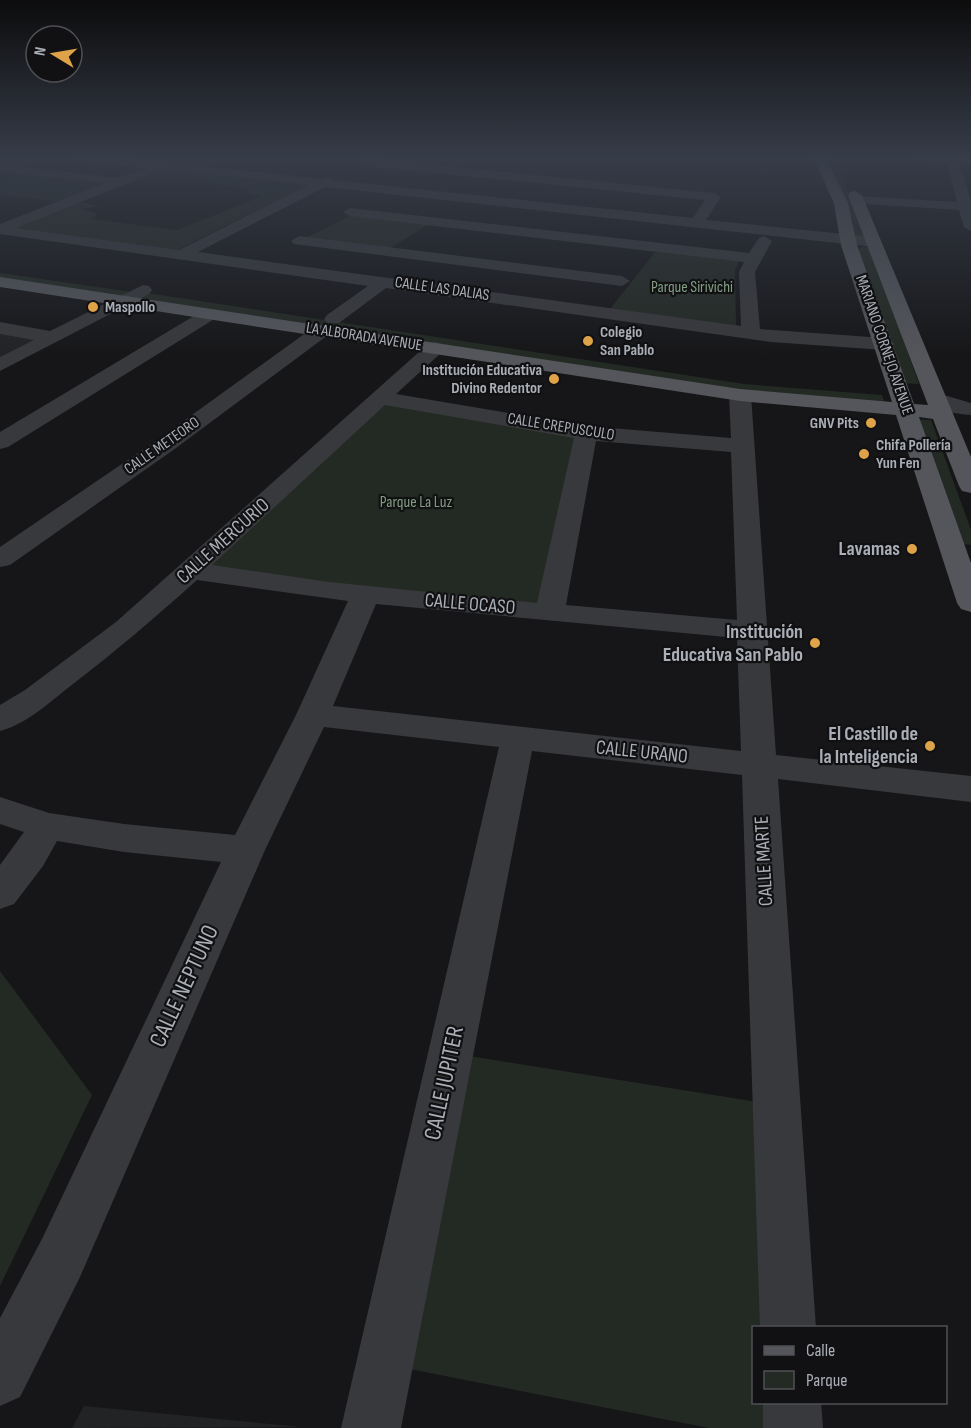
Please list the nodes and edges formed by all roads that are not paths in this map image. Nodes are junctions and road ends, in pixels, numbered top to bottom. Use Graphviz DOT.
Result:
graph roads {
  1 [pos="243,224"];
  2 [pos="427,224"];
  3 [pos="702,224"];
  4 [pos="848,224"];
  5 [pos="867,224"];
  6 [pos="0,229"];
  7 [pos="319,230"];
  8 [pos="770,232"];
  9 [pos="849,241"];
  10 [pos="874,242"];
  11 [pos="289,247"];
  12 [pos="651,247"];
  13 [pos="183,254"];
  14 [pos="753,258"];
  15 [pos="259,265"];
  16 [pos="0,270"];
  17 [pos="622,281"];
  18 [pos="0,282"];
  19 [pos="384,282"];
  20 [pos="143,290"];
  21 [pos="123,301"];
  22 [pos="597,310"];
  23 [pos="210,314"];
  24 [pos="327,325"];
  25 [pos="0,328"];
  26 [pos="751,332"];
  27 [pos="52,337"];
  28 [pos="884,344"];
  29 [pos="435,348"];
  30 [pos="0,364"];
  31 [pos="740,395"];
  32 [pos="381,398"];
  33 [pos="904,403"];
  34 [pos="952,407"];
  35 [pos="586,433"];
  36 [pos="0,442"];
  37 [pos="742,446"];
  38 [pos="971,486"];
  39 [pos="962,550"];
  40 [pos="0,559"];
  41 [pos="189,570"];
  42 [pos="366,594"];
  43 [pos="971,603"];
  44 [pos="550,612"];
  45 [pos="752,630"];
  46 [pos="313,715"];
  47 [pos="0,720"];
  48 [pos="518,738"];
  49 [pos="759,765"];
  50 [pos="971,789"];
  51 [pos="0,810"];
  52 [pos="47,826"];
  53 [pos="246,850"];
  54 [pos="0,894"];
  55 [pos="788,1326"];
  56 [pos="0,1377"];
  57 [pos="792,1404"];
  58 [pos="371,1428"];
  59 [pos="793,1428"];
  1 -- 13 [label="street"];
  2 -- 12 [label="street"];
  3 -- 8 [label="street"];
  4 -- 9 [label="main road, MARIANO CORNEJO AVENUE"];
  5 -- 10 [label="main road, MARIANO CORNEJO AVENUE"];
  6 -- 13 [label="street, CALLE LAS DALIAS"];
  7 -- 11 [label="street"];
  8 -- 9 [label="street"];
  8 -- 14 [label="street"];
  9 -- 10 [label="street"];
  9 -- 28 [label="main road, MARIANO CORNEJO AVENUE"];
  10 -- 34 [label="main road, MARIANO CORNEJO AVENUE"];
  11 -- 15 [label="street"];
  11 -- 17 [label="street"];
  12 -- 14 [label="street"];
  12 -- 17 [label="street"];
  13 -- 15 [label="street, CALLE LAS DALIAS"];
  14 -- 26 [label="street"];
  15 -- 19 [label="street, CALLE LAS DALIAS"];
  16 -- 20 [label="main road, LA ALBORADA AVENUE"];
  17 -- 22 [label="street"];
  18 -- 21 [label="main road, LA ALBORADA AVENUE"];
  19 -- 22 [label="street, CALLE LAS DALIAS"];
  19 -- 24 [label="street, CALLE METEORO"];
  20 -- 21 [label="street"];
  20 -- 24 [label="main road, LA ALBORADA AVENUE"];
  21 -- 23 [label="main road, LA ALBORADA AVENUE"];
  21 -- 27 [label="street"];
  22 -- 26 [label="street, CALLE LAS DALIAS"];
  23 -- 24 [label="main road, LA ALBORADA AVENUE"];
  23 -- 36 [label="street"];
  24 -- 29 [label="main road, LA ALBORADA AVENUE"];
  24 -- 33 [label="main road, LA ALBORADA AVENUE"];
  24 -- 40 [label="street, CALLE METEORO"];
  25 -- 27 [label="street"];
  26 -- 28 [label="street, CALLE LAS DALIAS"];
  27 -- 30 [label="street"];
  28 -- 33 [label="main road, MARIANO CORNEJO AVENUE"];
  29 -- 31 [label="main road, LA ALBORADA AVENUE"];
  29 -- 32 [label="street, CALLE MERCURIO"];
  31 -- 33 [label="main road, LA ALBORADA AVENUE"];
  31 -- 37 [label="street, CALLE MARTE"];
  32 -- 35 [label="street, CALLE CREPUSCULO"];
  32 -- 41 [label="street, CALLE MERCURIO"];
  33 -- 34 [label="main road"];
  33 -- 39 [label="main road, MARIANO CORNEJO AVENUE"];
  34 -- 38 [label="main road, MARIANO CORNEJO AVENUE"];
  35 -- 37 [label="street, CALLE CREPUSCULO"];
  35 -- 44 [label="street"];
  37 -- 45 [label="street, CALLE MARTE"];
  39 -- 43 [label="main road, MARIANO CORNEJO AVENUE"];
  41 -- 42 [label="street, CALLE OCASO"];
  41 -- 47 [label="street, CALLE MERCURIO"];
  42 -- 44 [label="street, CALLE OCASO"];
  42 -- 46 [label="street, CALLE NEPTUNO"];
  44 -- 45 [label="street, CALLE OCASO"];
  45 -- 49 [label="street, CALLE MARTE"];
  46 -- 48 [label="street, CALLE URANO"];
  46 -- 53 [label="street, CALLE NEPTUNO"];
  48 -- 49 [label="street, CALLE URANO"];
  48 -- 58 [label="street, CALLE JUPITER"];
  49 -- 50 [label="street, CALLE URANO"];
  49 -- 55 [label="street, CALLE MARTE"];
  51 -- 52 [label="street"];
  52 -- 53 [label="street"];
  52 -- 54 [label="street"];
  53 -- 56 [label="street, CALLE NEPTUNO"];
  57 -- 59 [label="street"];
}
